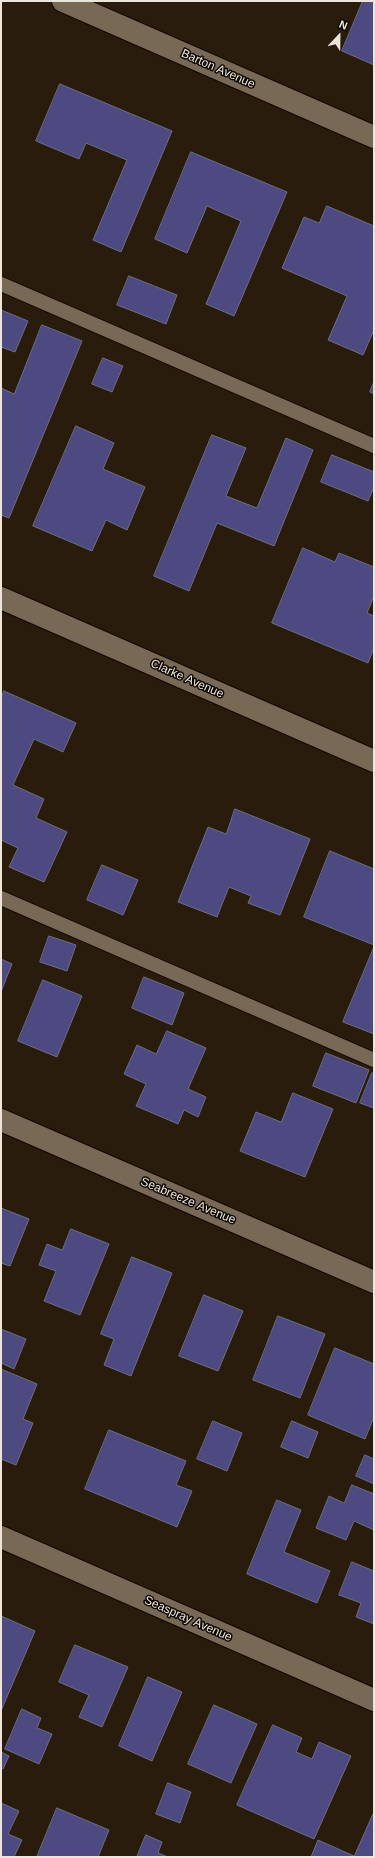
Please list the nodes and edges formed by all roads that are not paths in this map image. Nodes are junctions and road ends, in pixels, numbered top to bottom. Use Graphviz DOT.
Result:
graph roads {
  1 [pos="63,1"];
  2 [pos="374,137"];
  3 [pos="1,284"];
  4 [pos="374,446"];
  5 [pos="1,598"];
  6 [pos="374,760"];
  7 [pos="1,898"];
  8 [pos="374,1060"];
  9 [pos="1,1120"];
  10 [pos="374,1282"];
  11 [pos="1,1537"];
  12 [pos="374,1700"];
  1 -- 2 [label="street, Barton Avenue"];
  3 -- 4 [label="lane"];
  5 -- 6 [label="street, Clarke Avenue"];
  7 -- 8 [label="lane"];
  9 -- 10 [label="street, Seabreeze Avenue"];
  11 -- 12 [label="street, Seaspray Avenue"];
}
